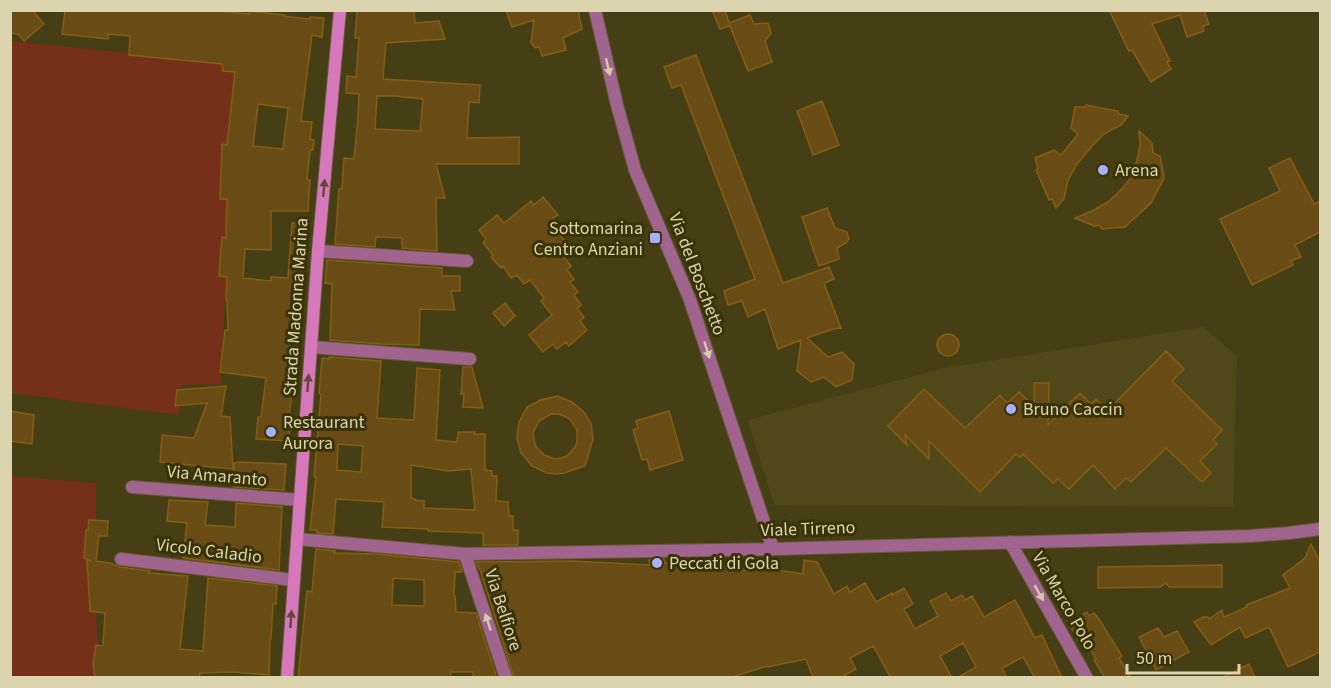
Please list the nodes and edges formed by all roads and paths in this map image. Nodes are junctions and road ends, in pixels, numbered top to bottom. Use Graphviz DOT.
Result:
graph roads {
  1 [pos="340,10"];
  2 [pos="595,10"];
  3 [pos="318,251"];
  4 [pos="467,261"];
  5 [pos="311,348"];
  6 [pos="471,359"];
  7 [pos="132,487"];
  8 [pos="300,501"];
  9 [pos="1320,529"];
  10 [pos="297,539"];
  11 [pos="1010,542"];
  12 [pos="773,549"];
  13 [pos="465,554"];
  14 [pos="121,559"];
  15 [pos="294,580"];
  16 [pos="287,678"];
  17 [pos="506,678"];
  18 [pos="1087,678"];
  3 -- 1 [label="street, Strada Madonna Marina, one-way"];
  2 -- 12 [label="street, Via del Boschetto, one-way"];
  3 -- 4 [label="street"];
  3 -- 5 [label="street, Strada Madonna Marina"];
  5 -- 6 [label="street"];
  8 -- 5 [label="street, Strada Madonna Marina, one-way"];
  7 -- 8 [label="street, Via Amaranto"];
  8 -- 10 [label="street, Strada Madonna Marina"];
  9 -- 11 [label="street, Viale Tirreno"];
  10 -- 13 [label="street, Viale Tirreno"];
  10 -- 15 [label="street, Strada Madonna Marina"];
  11 -- 12 [label="street, Viale Tirreno"];
  11 -- 18 [label="street, Via Marco Polo, one-way"];
  12 -- 13 [label="street, Viale Tirreno"];
  17 -- 13 [label="street, Via Belfiore, one-way"];
  14 -- 15 [label="street, Vicolo Caladio"];
  16 -- 15 [label="street, Strada Madonna Marina, one-way"];
}
